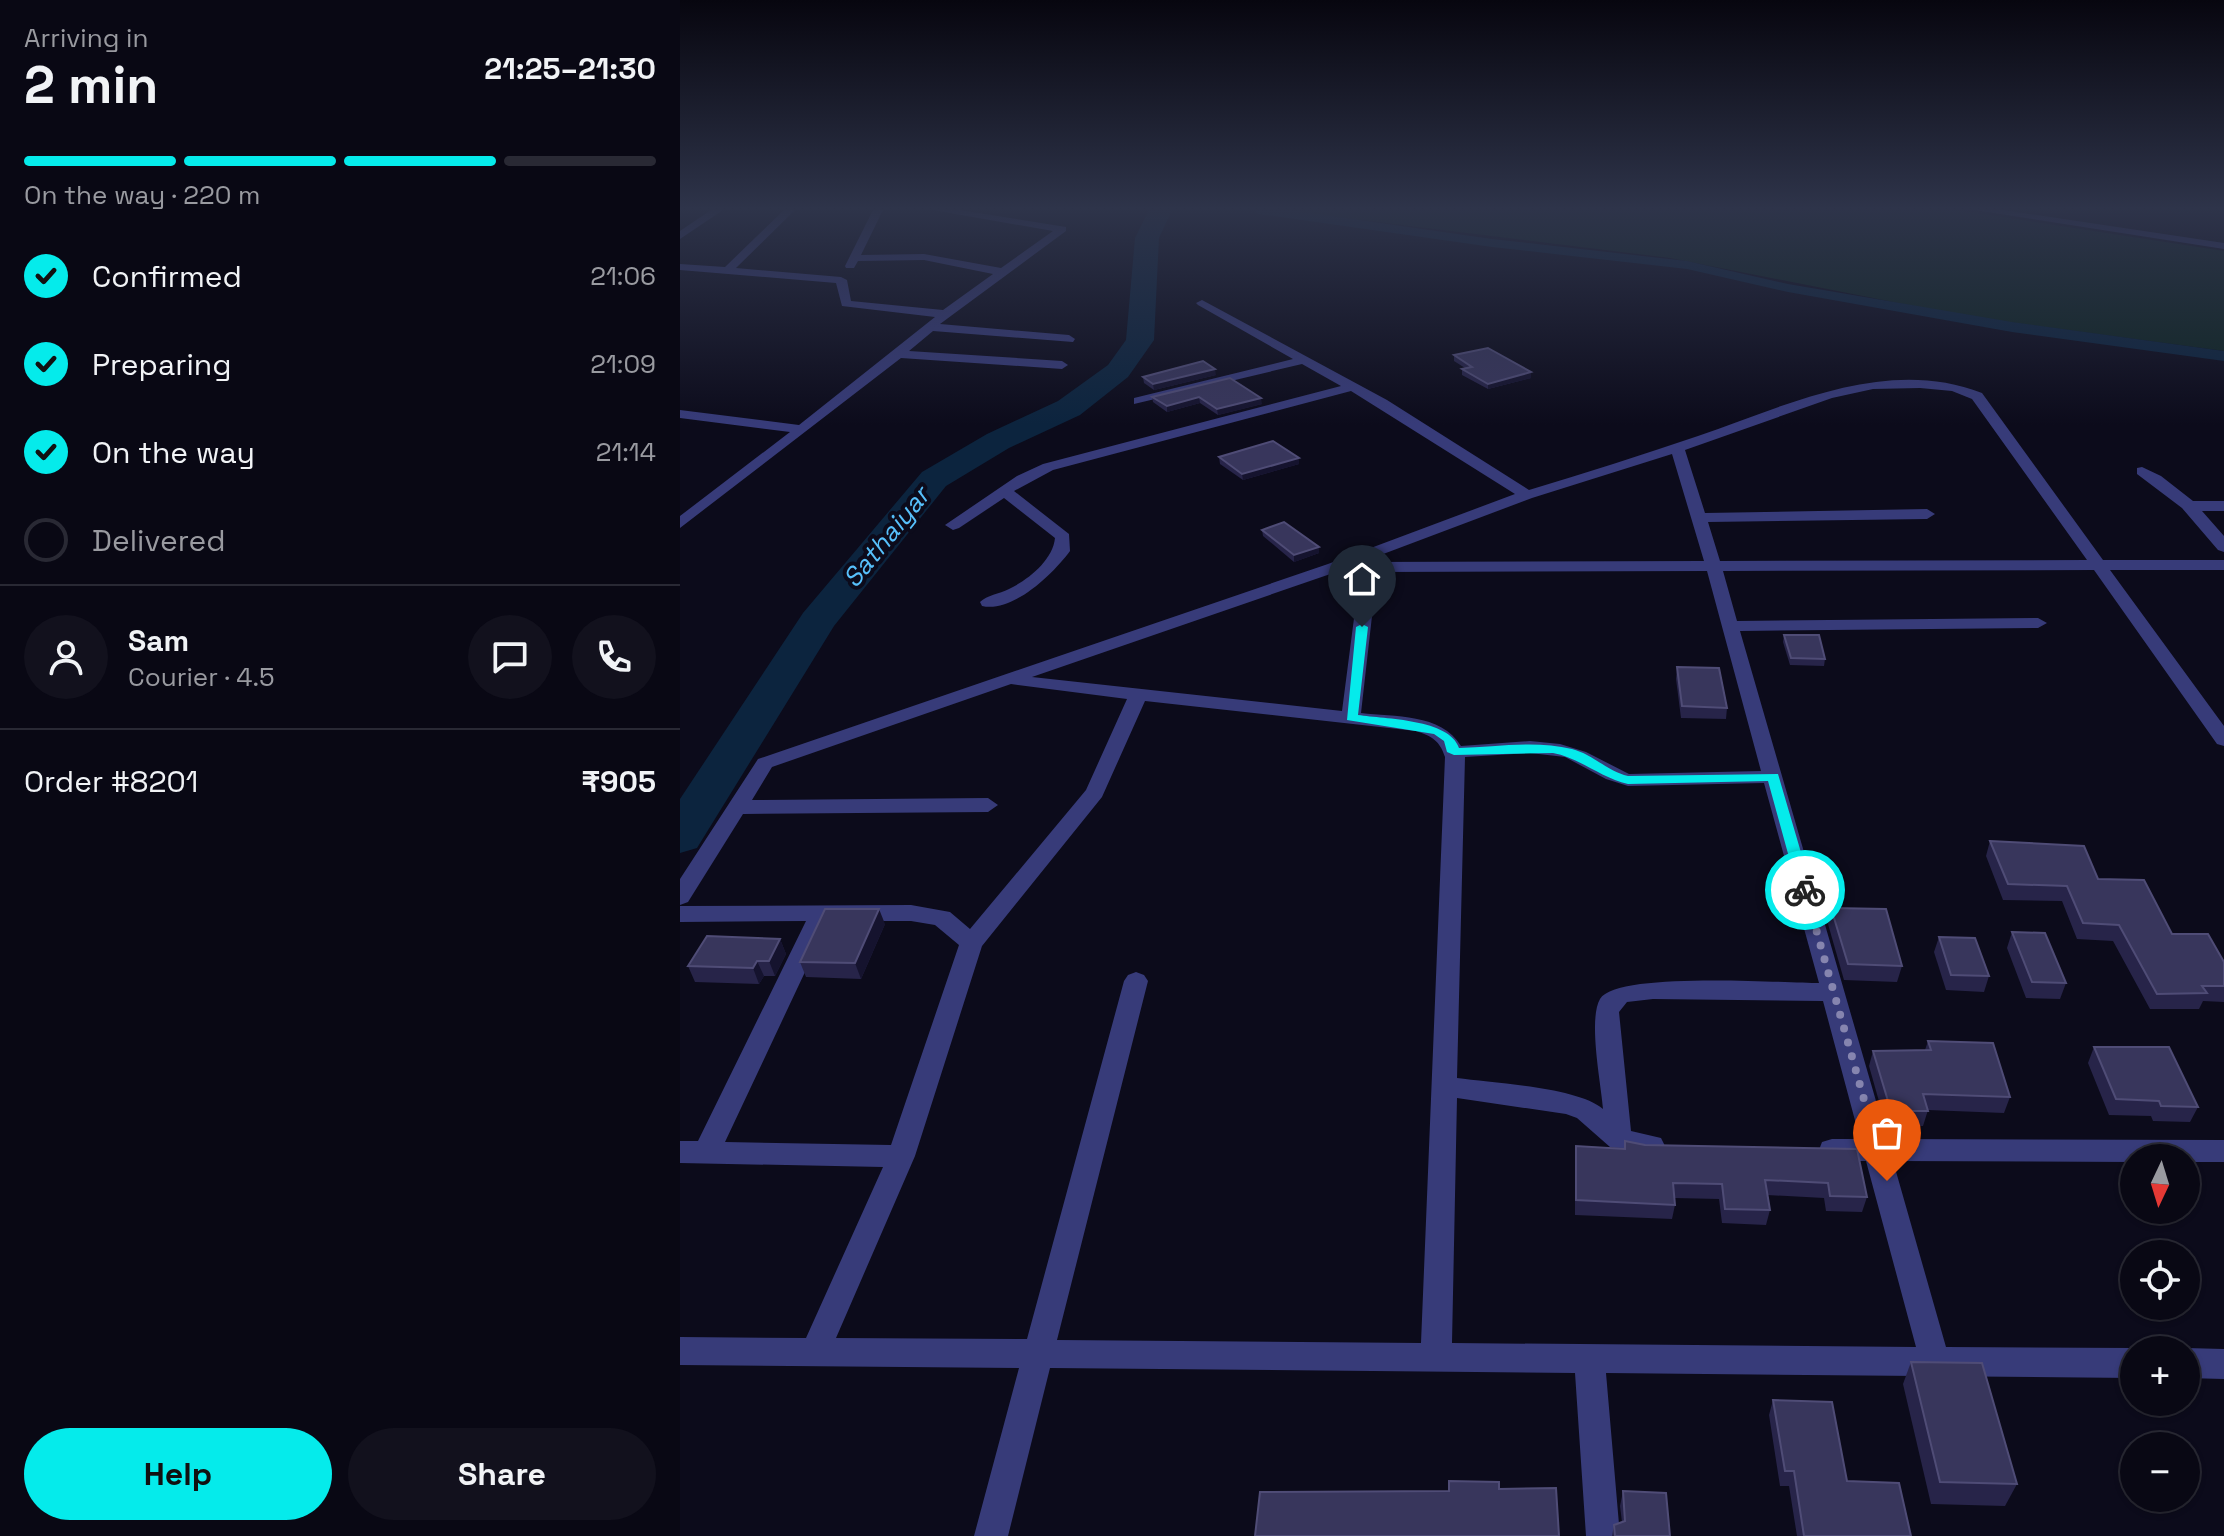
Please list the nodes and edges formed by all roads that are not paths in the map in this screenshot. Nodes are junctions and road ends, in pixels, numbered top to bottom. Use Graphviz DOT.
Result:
graph roads {
  1 [pos="841,282"];
  2 [pos="989,282"];
  3 [pos="1202,303"];
  4 [pos="945,314"];
  5 [pos="931,327"];
  6 [pos="1069,339"];
  7 [pos="898,354"];
  8 [pos="1303,360"];
  9 [pos="1062,365"];
  10 [pos="1351,387"];
  11 [pos="1139,401"];
  12 [pos="680,414"];
  13 [pos="799,429"];
  14 [pos="1677,448"];
  15 [pos="2142,471"];
  16 [pos="1006,492"];
  17 [pos="1527,495"];
  18 [pos="2192,506"];
  19 [pos="2224,506"];
  20 [pos="1927,514"];
  21 [pos="1699,518"];
  22 [pos="680,523"];
  23 [pos="953,525"];
  24 [pos="2224,547"];
  25 [pos="2099,564"];
  26 [pos="2224,565"];
  27 [pos="1334,567"];
  28 [pos="1369,567"];
  29 [pos="1714,568"];
  30 [pos="988,602"];
  31 [pos="2038,623"];
  32 [pos="1731,626"];
  33 [pos="1010,680"];
  34 [pos="1138,694"];
  35 [pos="1351,718"];
  36 [pos="2221,732"];
  37 [pos="1454,752"];
  38 [pos="1773,777"];
  39 [pos="988,805"];
  40 [pos="737,807"];
  41 [pos="680,897"];
  42 [pos="680,914"];
  43 [pos="821,914"];
  44 [pos="971,943"];
  45 [pos="1136,981"];
  46 [pos="1833,992"];
  47 [pos="1444,1086"];
  48 [pos="1619,1139"];
  49 [pos="1684,1148"];
  50 [pos="1804,1150"];
  51 [pos="1879,1150"];
  52 [pos="693,1151"];
  53 [pos="2224,1151"];
  54 [pos="901,1156"];
  55 [pos="680,1351"];
  56 [pos="814,1353"];
  57 [pos="1040,1356"];
  58 [pos="1436,1358"];
  59 [pos="1589,1359"];
  60 [pos="1935,1362"];
  61 [pos="2120,1363"];
  62 [pos="2200,1363"];
  63 [pos="2224,1364"];
  64 [pos="991,1536"];
  65 [pos="1603,1536"];
  1 -- 4 [label="street"];
  2 -- 4 [label="street"];
  3 -- 8 [label="street"];
  4 -- 5 [label="street"];
  5 -- 6 [label="street"];
  5 -- 7 [label="street"];
  7 -- 9 [label="street"];
  7 -- 13 [label="street"];
  8 -- 10 [label="street"];
  8 -- 11 [label="street"];
  10 -- 16 [label="street"];
  10 -- 17 [label="street"];
  12 -- 13 [label="street"];
  13 -- 22 [label="street"];
  14 -- 17 [label="street"];
  14 -- 21 [label="street"];
  14 -- 25 [label="street"];
  15 -- 18 [label="street"];
  16 -- 23 [label="street"];
  16 -- 30 [label="street"];
  17 -- 27 [label="street"];
  18 -- 19 [label="street"];
  18 -- 24 [label="street"];
  20 -- 21 [label="street"];
  21 -- 29 [label="street"];
  25 -- 26 [label="street"];
  25 -- 29 [label="street"];
  25 -- 36 [label="street"];
  27 -- 28 [label="street"];
  27 -- 33 [label="street"];
  28 -- 29 [label="street"];
  28 -- 35 [label="street"];
  29 -- 32 [label="street"];
  31 -- 32 [label="street"];
  32 -- 38 [label="street"];
  33 -- 34 [label="street"];
  33 -- 40 [label="street"];
  34 -- 35 [label="street"];
  34 -- 44 [label="street"];
  35 -- 37 [label="street"];
  37 -- 38 [label="street"];
  37 -- 47 [label="street"];
  38 -- 46 [label="street"];
  39 -- 40 [label="street"];
  40 -- 41 [label="street"];
  42 -- 43 [label="street"];
  43 -- 44 [label="street"];
  43 -- 52 [label="street"];
  44 -- 54 [label="street"];
  45 -- 57 [label="street"];
  46 -- 48 [label="street"];
  46 -- 51 [label="street"];
  47 -- 48 [label="street"];
  47 -- 58 [label="street"];
  48 -- 49 [label="street"];
  50 -- 51 [label="street"];
  51 -- 53 [label="street"];
  51 -- 60 [label="street"];
  52 -- 54 [label="street"];
  54 -- 56 [label="street"];
  55 -- 56 [label="street"];
  56 -- 57 [label="street"];
  57 -- 58 [label="street"];
  57 -- 64 [label="street"];
  58 -- 59 [label="street"];
  59 -- 60 [label="street"];
  59 -- 65 [label="street"];
  60 -- 61 [label="street"];
  62 -- 63 [label="street"];
}
